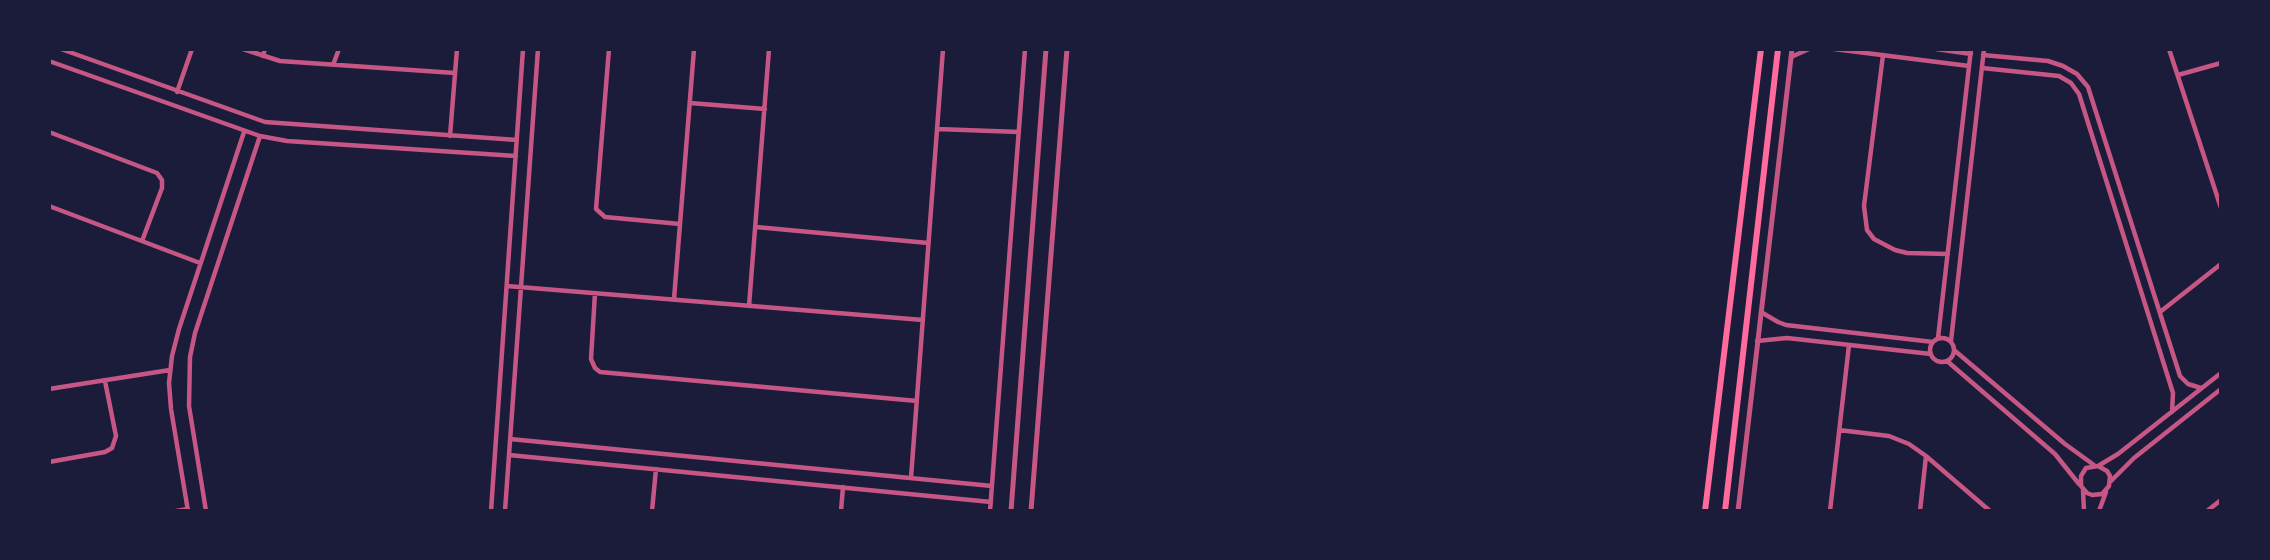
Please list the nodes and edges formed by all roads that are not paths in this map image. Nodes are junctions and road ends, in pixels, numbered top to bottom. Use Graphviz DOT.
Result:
graph roads {
  1 [pos="61,49"];
  2 [pos="192,49"];
  3 [pos="243,49"];
  4 [pos="265,49"];
  5 [pos="339,49"];
  6 [pos="457,49"];
  7 [pos="523,49"];
  8 [pos="538,49"];
  9 [pos="609,49"];
  10 [pos="694,49"];
  11 [pos="769,49"];
  12 [pos="943,49"];
  13 [pos="1025,49"];
  14 [pos="1046,49"];
  15 [pos="1067,49"];
  16 [pos="1761,49"];
  17 [pos="1778,49"];
  18 [pos="1791,49"];
  19 [pos="1809,49"];
  20 [pos="1833,49"];
  21 [pos="1936,49"];
  22 [pos="2169,49"];
  23 [pos="1971,51"];
  24 [pos="1984,52"];
  25 [pos="1883,55"];
  26 [pos="263,56"];
  27 [pos="1790,58"];
  28 [pos="49,61"];
  29 [pos="2221,63"];
  30 [pos="333,65"];
  31 [pos="1969,66"];
  32 [pos="1982,68"];
  33 [pos="455,73"];
  34 [pos="2178,75"];
  35 [pos="177,92"];
  36 [pos="690,103"];
  37 [pos="765,109"];
  38 [pos="937,129"];
  39 [pos="49,132"];
  40 [pos="244,132"];
  41 [pos="1019,132"];
  42 [pos="260,136"];
  43 [pos="450,136"];
  44 [pos="517,140"];
  45 [pos="516,156"];
  46 [pos="49,206"];
  47 [pos="2221,208"];
  48 [pos="680,224"];
  49 [pos="756,226"];
  50 [pos="142,241"];
  51 [pos="929,243"];
  52 [pos="1948,254"];
  53 [pos="200,263"];
  54 [pos="2221,264"];
  55 [pos="507,286"];
  56 [pos="521,287"];
  57 [pos="595,293"];
  58 [pos="674,300"];
  59 [pos="749,306"];
  60 [pos="1761,312"];
  61 [pos="2160,312"];
  62 [pos="923,320"];
  63 [pos="1938,338"];
  64 [pos="1758,341"];
  65 [pos="1951,341"];
  66 [pos="1933,342"];
  67 [pos="1849,345"];
  68 [pos="1955,350"];
  69 [pos="1931,354"];
  70 [pos="1947,361"];
  71 [pos="170,370"];
  72 [pos="2221,373"];
  73 [pos="105,381"];
  74 [pos="2201,388"];
  75 [pos="2221,388"];
  76 [pos="49,389"];
  77 [pos="917,401"];
  78 [pos="2172,412"];
  79 [pos="1839,430"];
  80 [pos="510,439"];
  81 [pos="509,455"];
  82 [pos="1926,456"];
  83 [pos="49,462"];
  84 [pos="2097,466"];
  85 [pos="656,469"];
  86 [pos="911,478"];
  87 [pos="2110,481"];
  88 [pos="992,486"];
  89 [pos="843,487"];
  90 [pos="2082,488"];
  91 [pos="2106,491"];
  92 [pos="2221,500"];
  93 [pos="990,502"];
  94 [pos="188,510"];
  95 [pos="176,511"];
  96 [pos="206,511"];
  97 [pos="491,511"];
  98 [pos="505,511"];
  99 [pos="652,511"];
  100 [pos="841,511"];
  101 [pos="990,511"];
  102 [pos="1011,511"];
  103 [pos="1031,511"];
  104 [pos="1705,511"];
  105 [pos="1725,511"];
  106 [pos="1738,511"];
  107 [pos="1830,511"];
  108 [pos="1920,511"];
  109 [pos="1990,511"];
  110 [pos="2084,511"];
  111 [pos="2099,511"];
  112 [pos="2207,511"];
  1 -- 35 [label="street"];
  2 -- 35 [label="street"];
  3 -- 26 [label="street"];
  4 -- 26 [label="street"];
  5 -- 30 [label="street"];
  6 -- 33 [label="street"];
  7 -- 44 [label="street"];
  8 -- 56 [label="street"];
  9 -- 48 [label="street"];
  10 -- 36 [label="street"];
  11 -- 37 [label="street"];
  12 -- 38 [label="street"];
  13 -- 41 [label="street"];
  14 -- 102 [label="street"];
  15 -- 103 [label="street"];
  16 -- 104 [label="main road"];
  17 -- 105 [label="main road"];
  18 -- 27 [label="street"];
  19 -- 27 [label="street"];
  20 -- 25 [label="street"];
  21 -- 23 [label="street"];
  22 -- 34 [label="street"];
  23 -- 31 [label="street"];
  24 -- 32 [label="street"];
  24 -- 61 [label="street"];
  25 -- 31 [label="street"];
  25 -- 52 [label="street"];
  26 -- 30 [label="street"];
  27 -- 60 [label="street"];
  28 -- 40 [label="street"];
  29 -- 34 [label="street"];
  30 -- 33 [label="street"];
  31 -- 52 [label="street"];
  32 -- 65 [label="street"];
  32 -- 78 [label="street"];
  33 -- 43 [label="street"];
  34 -- 47 [label="street"];
  35 -- 43 [label="street"];
  36 -- 37 [label="street"];
  36 -- 48 [label="street"];
  37 -- 49 [label="street"];
  38 -- 41 [label="street"];
  38 -- 51 [label="street"];
  39 -- 50 [label="street"];
  40 -- 42 [label="street"];
  40 -- 53 [label="street"];
  41 -- 88 [label="street"];
  42 -- 45 [label="street"];
  42 -- 96 [label="street"];
  43 -- 44 [label="street"];
  44 -- 45 [label="street"];
  45 -- 55 [label="street"];
  46 -- 50 [label="street"];
  48 -- 58 [label="street"];
  49 -- 51 [label="street"];
  49 -- 59 [label="street"];
  50 -- 53 [label="street"];
  51 -- 62 [label="street"];
  52 -- 63 [label="street"];
  53 -- 71 [label="street"];
  54 -- 61 [label="street"];
  55 -- 56 [label="street"];
  55 -- 97 [label="street"];
  56 -- 57 [label="street"];
  56 -- 80 [label="street"];
  57 -- 58 [label="street"];
  57 -- 77 [label="street"];
  58 -- 59 [label="street"];
  59 -- 62 [label="street"];
  60 -- 64 [label="street"];
  60 -- 66 [label="street"];
  61 -- 74 [label="street"];
  62 -- 77 [label="street"];
  63 -- 65 [label="street"];
  63 -- 66 [label="street"];
  64 -- 67 [label="street"];
  64 -- 106 [label="street"];
  65 -- 68 [label="street"];
  66 -- 69 [label="street"];
  67 -- 69 [label="street"];
  67 -- 79 [label="street"];
  68 -- 70 [label="street"];
  68 -- 84 [label="street"];
  69 -- 70 [label="street"];
  70 -- 90 [label="street"];
  71 -- 73 [label="street"];
  71 -- 94 [label="street"];
  72 -- 74 [label="street"];
  73 -- 76 [label="street"];
  73 -- 83 [label="street"];
  74 -- 78 [label="street"];
  75 -- 87 [label="street"];
  77 -- 86 [label="street"];
  78 -- 84 [label="street"];
  79 -- 82 [label="street"];
  79 -- 107 [label="street"];
  80 -- 81 [label="street"];
  80 -- 86 [label="street"];
  81 -- 85 [label="street"];
  81 -- 98 [label="street"];
  82 -- 108 [label="street"];
  82 -- 109 [label="street"];
  84 -- 87 [label="street"];
  84 -- 90 [label="street"];
  85 -- 89 [label="street"];
  85 -- 99 [label="street"];
  86 -- 88 [label="street"];
  87 -- 91 [label="street"];
  88 -- 93 [label="street"];
  89 -- 93 [label="street"];
  89 -- 100 [label="street"];
  90 -- 91 [label="street"];
  90 -- 110 [label="street"];
  91 -- 111 [label="street"];
  92 -- 112 [label="street"];
  93 -- 101 [label="street"];
  94 -- 95 [label="street"];
}
